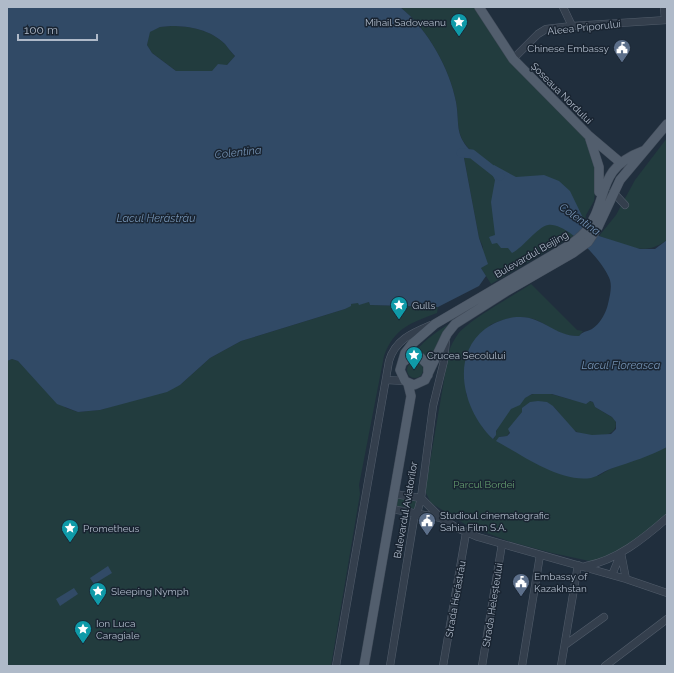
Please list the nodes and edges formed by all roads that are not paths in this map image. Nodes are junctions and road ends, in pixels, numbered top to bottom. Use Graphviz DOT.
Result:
graph roads {
  1 [pos="479,7"];
  2 [pos="563,7"];
  3 [pos="664,7"];
  4 [pos="666,20"];
  5 [pos="572,26"];
  6 [pos="513,59"];
  7 [pos="667,124"];
  8 [pos="588,135"];
  9 [pos="643,152"];
  10 [pos="621,163"];
  11 [pos="626,171"];
  12 [pos="613,192"];
  13 [pos="625,205"];
  14 [pos="598,206"];
  15 [pos="594,226"];
  16 [pos="571,250"];
  17 [pos="435,324"];
  18 [pos="447,334"];
  19 [pos="400,367"];
  20 [pos="428,376"];
  21 [pos="386,380"];
  22 [pos="410,383"];
  23 [pos="420,498"];
  24 [pos="393,502"];
  25 [pos="417,513"];
  26 [pos="441,518"];
  27 [pos="667,518"];
  28 [pos="466,533"];
  29 [pos="502,544"];
  30 [pos="621,553"];
  31 [pos="540,555"];
  32 [pos="581,566"];
  33 [pos="612,575"];
  34 [pos="626,579"];
  35 [pos="667,593"];
  36 [pos="604,617"];
  37 [pos="667,619"];
  38 [pos="565,645"];
  39 [pos="336,666"];
  40 [pos="364,666"];
  41 [pos="390,666"];
  42 [pos="443,666"];
  43 [pos="482,666"];
  44 [pos="522,666"];
  45 [pos="561,666"];
  46 [pos="605,666"];
  1 -- 6 [label="main road, Șoseaua Nordului"];
  2 -- 5 [label="street"];
  3 -- 4 [label="street"];
  4 -- 5 [label="street, Aleea Priporului"];
  5 -- 6 [label="street, Aleea Priporului"];
  6 -- 8 [label="main road, Șoseaua Nordului"];
  7 -- 9 [label="main road"];
  8 -- 10 [label="main road, Șoseaua Nordului"];
  8 -- 14 [label="main road, Șoseaua Nordului"];
  9 -- 10 [label="main road, Bulevardul Beijing"];
  9 -- 11 [label="main road, Bulevardul Beijing"];
  10 -- 11 [label="street, Șoseaua Nordului"];
  10 -- 14 [label="main road, Bulevardul Beijing"];
  11 -- 12 [label="main road, Bulevardul Beijing"];
  12 -- 13 [label="street"];
  12 -- 15 [label="main road, Bulevardul Beijing"];
  14 -- 15 [label="main road, Bulevardul Beijing"];
  15 -- 16 [label="main road, Bulevardul Beijing"];
  16 -- 17 [label="main road, Bulevardul Beijing"];
  16 -- 18 [label="main road, Bulevardul Beijing"];
  17 -- 19 [label="main road, Bulevardul Beijing"];
  17 -- 21 [label="street"];
  18 -- 20 [label="main road, Bulevardul Beijing"];
  18 -- 23 [label="street, Bulevardul Aviatorilor"];
  19 -- 20 [label="main road"];
  19 -- 21 [label="street"];
  19 -- 22 [label="main road"];
  20 -- 22 [label="main road, Bulevardul Beijing"];
  21 -- 22 [label="street"];
  21 -- 39 [label="street"];
  22 -- 24 [label="main road, Bulevardul Beijing"];
  23 -- 24 [label="street"];
  23 -- 25 [label="street, Bulevardul Aviatorilor"];
  23 -- 26 [label="street"];
  24 -- 25 [label="street"];
  24 -- 40 [label="main road, Bulevardul Aviatorilor"];
  25 -- 26 [label="street"];
  25 -- 41 [label="street, Bulevardul Aviatorilor"];
  26 -- 28 [label="street"];
  27 -- 30 [label="street"];
  28 -- 29 [label="street"];
  28 -- 42 [label="street, Strada Herăstrău"];
  29 -- 31 [label="street"];
  29 -- 43 [label="street, Strada Heleșteului"];
  30 -- 32 [label="street"];
  30 -- 33 [label="street"];
  30 -- 34 [label="street"];
  31 -- 32 [label="street"];
  31 -- 44 [label="street"];
  32 -- 33 [label="street"];
  32 -- 38 [label="street"];
  33 -- 34 [label="street"];
  34 -- 35 [label="street"];
  36 -- 38 [label="street"];
  37 -- 46 [label="street"];
  38 -- 45 [label="street"];
}
